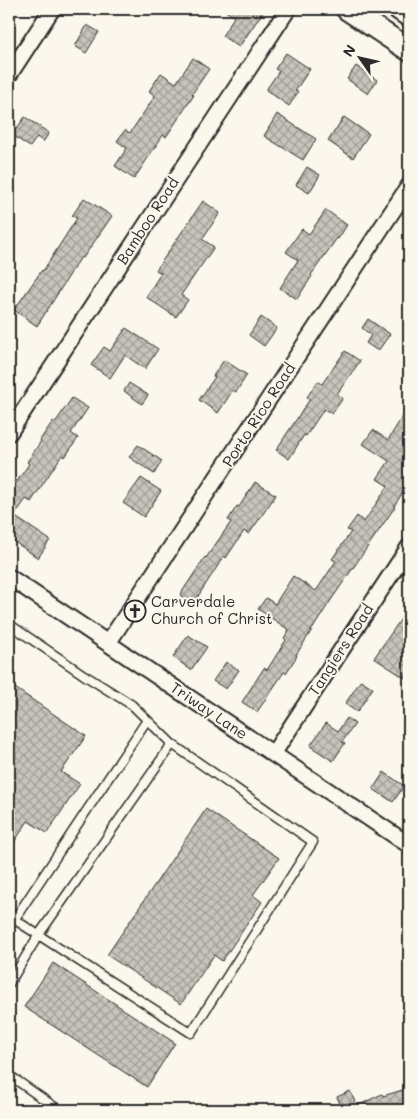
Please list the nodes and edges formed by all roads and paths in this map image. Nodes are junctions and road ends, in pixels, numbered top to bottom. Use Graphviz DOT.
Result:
graph roads {
  1 [pos="52,9"];
  2 [pos="288,9"];
  3 [pos="347,9"];
  4 [pos="399,9"];
  5 [pos="409,16"];
  6 [pos="409,50"];
  7 [pos="9,74"];
  8 [pos="409,186"];
  9 [pos="9,433"];
  10 [pos="409,547"];
  11 [pos="9,577"];
  12 [pos="9,624"];
  13 [pos="108,643"];
  14 [pos="148,720"];
  15 [pos="172,744"];
  16 [pos="273,754"];
  17 [pos="409,845"];
  18 [pos="11,918"];
  19 [pos="38,936"];
  20 [pos="9,984"];
  21 [pos="9,1075"];
  22 [pos="59,1110"];
  1 -- 7 [label="street"];
  2 -- 9 [label="street, Bamboo Road"];
  3 -- 6 [label="main road"];
  4 -- 5 [label="main road"];
  8 -- 13 [label="street, Porto Rico Road"];
  10 -- 16 [label="street, Tangiers Road"];
  11 -- 13 [label="street, Triway Lane"];
  12 -- 14 [label="lane"];
  13 -- 16 [label="street, Triway Lane"];
  14 -- 15 [label="lane"];
  14 -- 18 [label="lane"];
  15 -- 19 [label="lane"];
  15 -- 19 [label="lane"];
  16 -- 17 [label="street, Triway Lane"];
  18 -- 19 [label="lane"];
  19 -- 20 [label="lane"];
  21 -- 22 [label="lane"];
}
